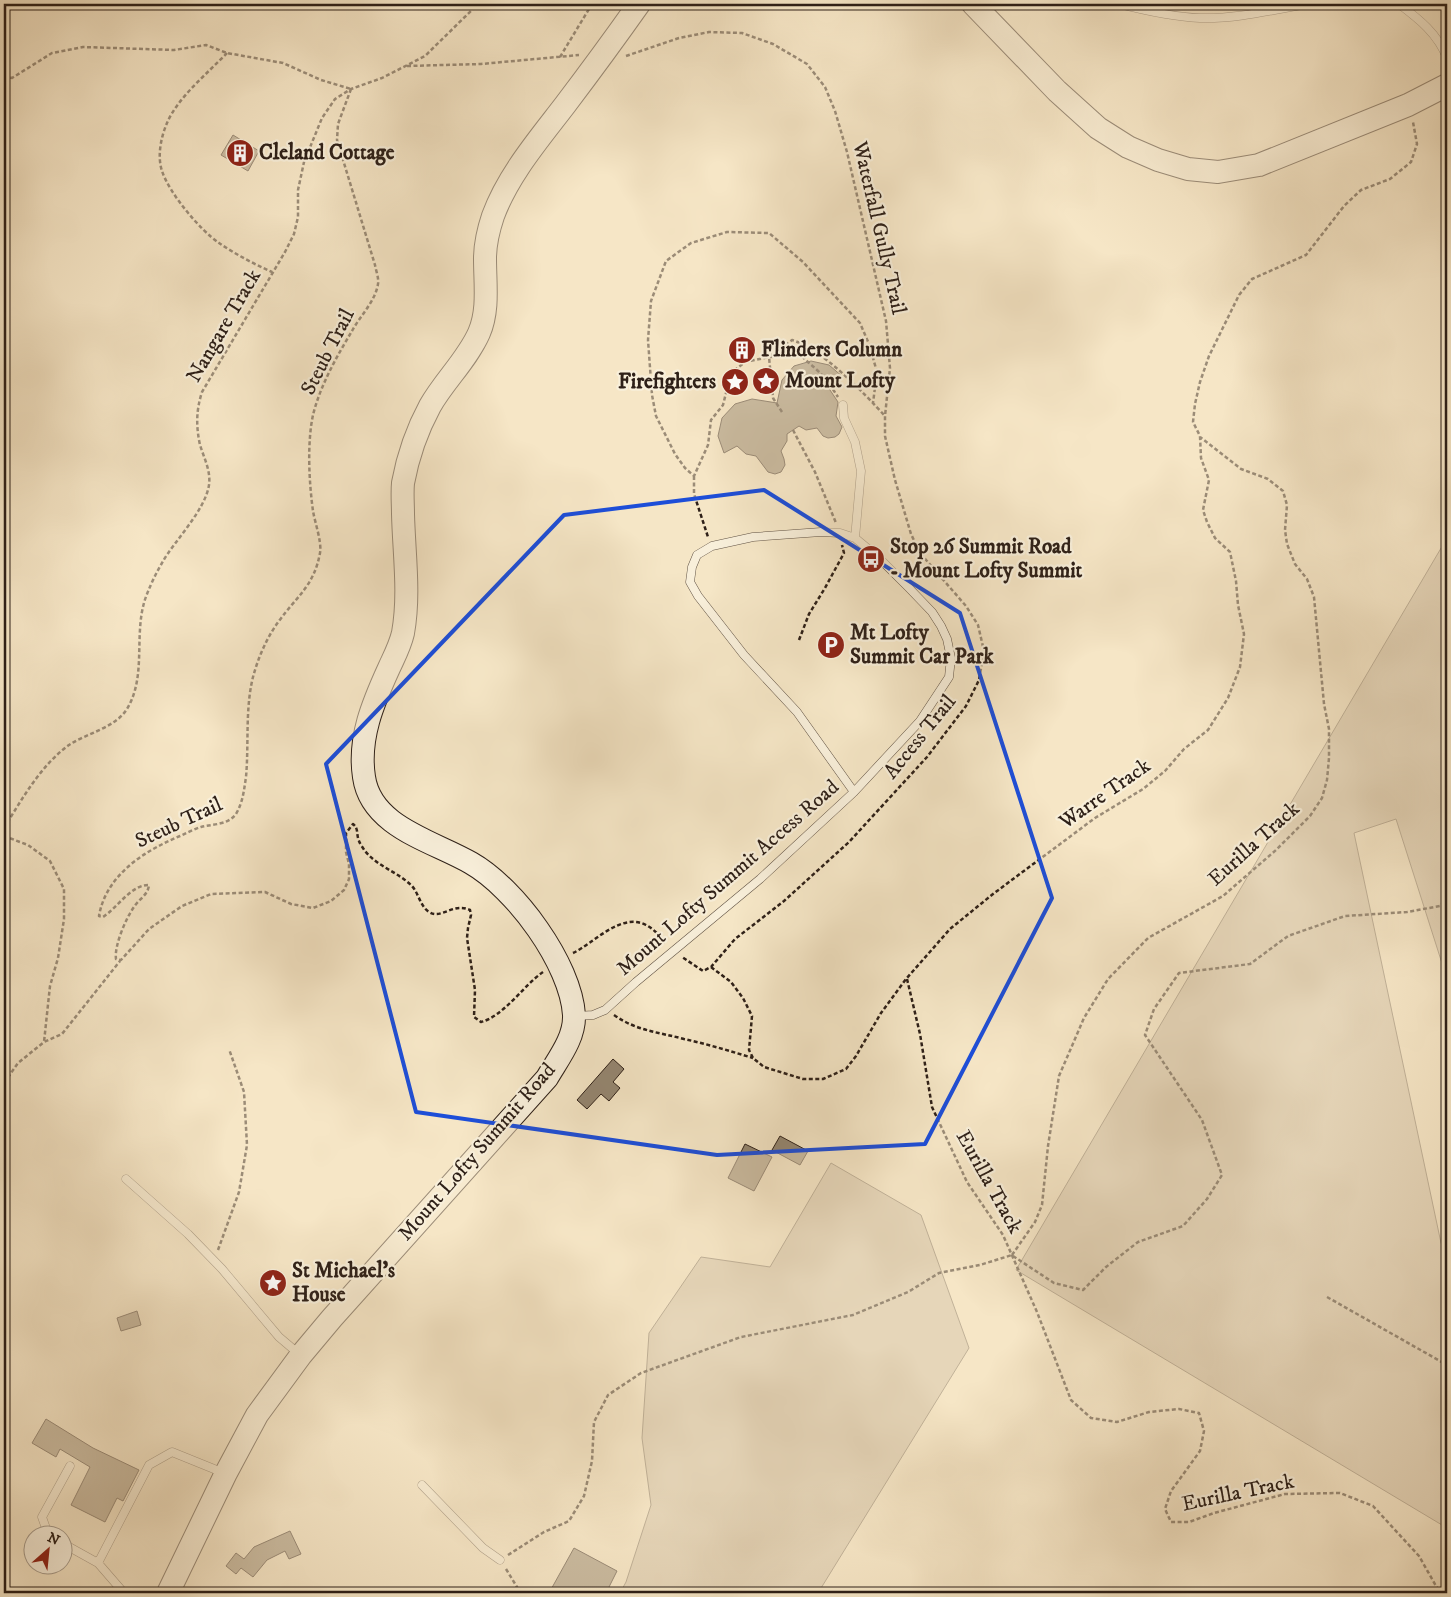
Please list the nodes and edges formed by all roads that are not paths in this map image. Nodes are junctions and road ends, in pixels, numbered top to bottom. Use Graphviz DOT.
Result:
graph roads {
  1 [pos="639,4"];
  2 [pos="973,4"];
  3 [pos="1120,4"];
  4 [pos="1308,4"];
  5 [pos="1399,4"];
  6 [pos="1447,58"];
  7 [pos="1447,85"];
  8 [pos="843,405"];
  9 [pos="855,538"];
  10 [pos="854,792"];
  11 [pos="574,1016"];
  12 [pos="126,1179"];
  13 [pos="300,1355"];
  14 [pos="70,1466"];
  15 [pos="226,1473"];
  16 [pos="422,1485"];
  17 [pos="44,1524"];
  18 [pos="72,1549"];
  19 [pos="500,1560"];
  20 [pos="98,1563"];
  21 [pos="124,1593"];
  22 [pos="168,1593"];
  1 -- 11 [label="main road, Mount Lofty Summit Road"];
  2 -- 7 [label="main road"];
  3 -- 4 [label="lane"];
  5 -- 6 [label="lane"];
  8 -- 9 [label="lane"];
  9 -- 10 [label="lane, Mount Lofty Summit Access Road"];
  9 -- 10 [label="lane"];
  10 -- 11 [label="lane, Mount Lofty Summit Access Road"];
  11 -- 13 [label="main road, Mount Lofty Summit Road"];
  12 -- 13 [label="lane"];
  13 -- 15 [label="main road, Mount Lofty Summit Road"];
  14 -- 17 [label="lane"];
  15 -- 20 [label="lane"];
  15 -- 22 [label="main road, Mount Lofty Summit Road"];
  16 -- 19 [label="lane"];
  18 -- 20 [label="lane"];
  20 -- 21 [label="lane"];
}
